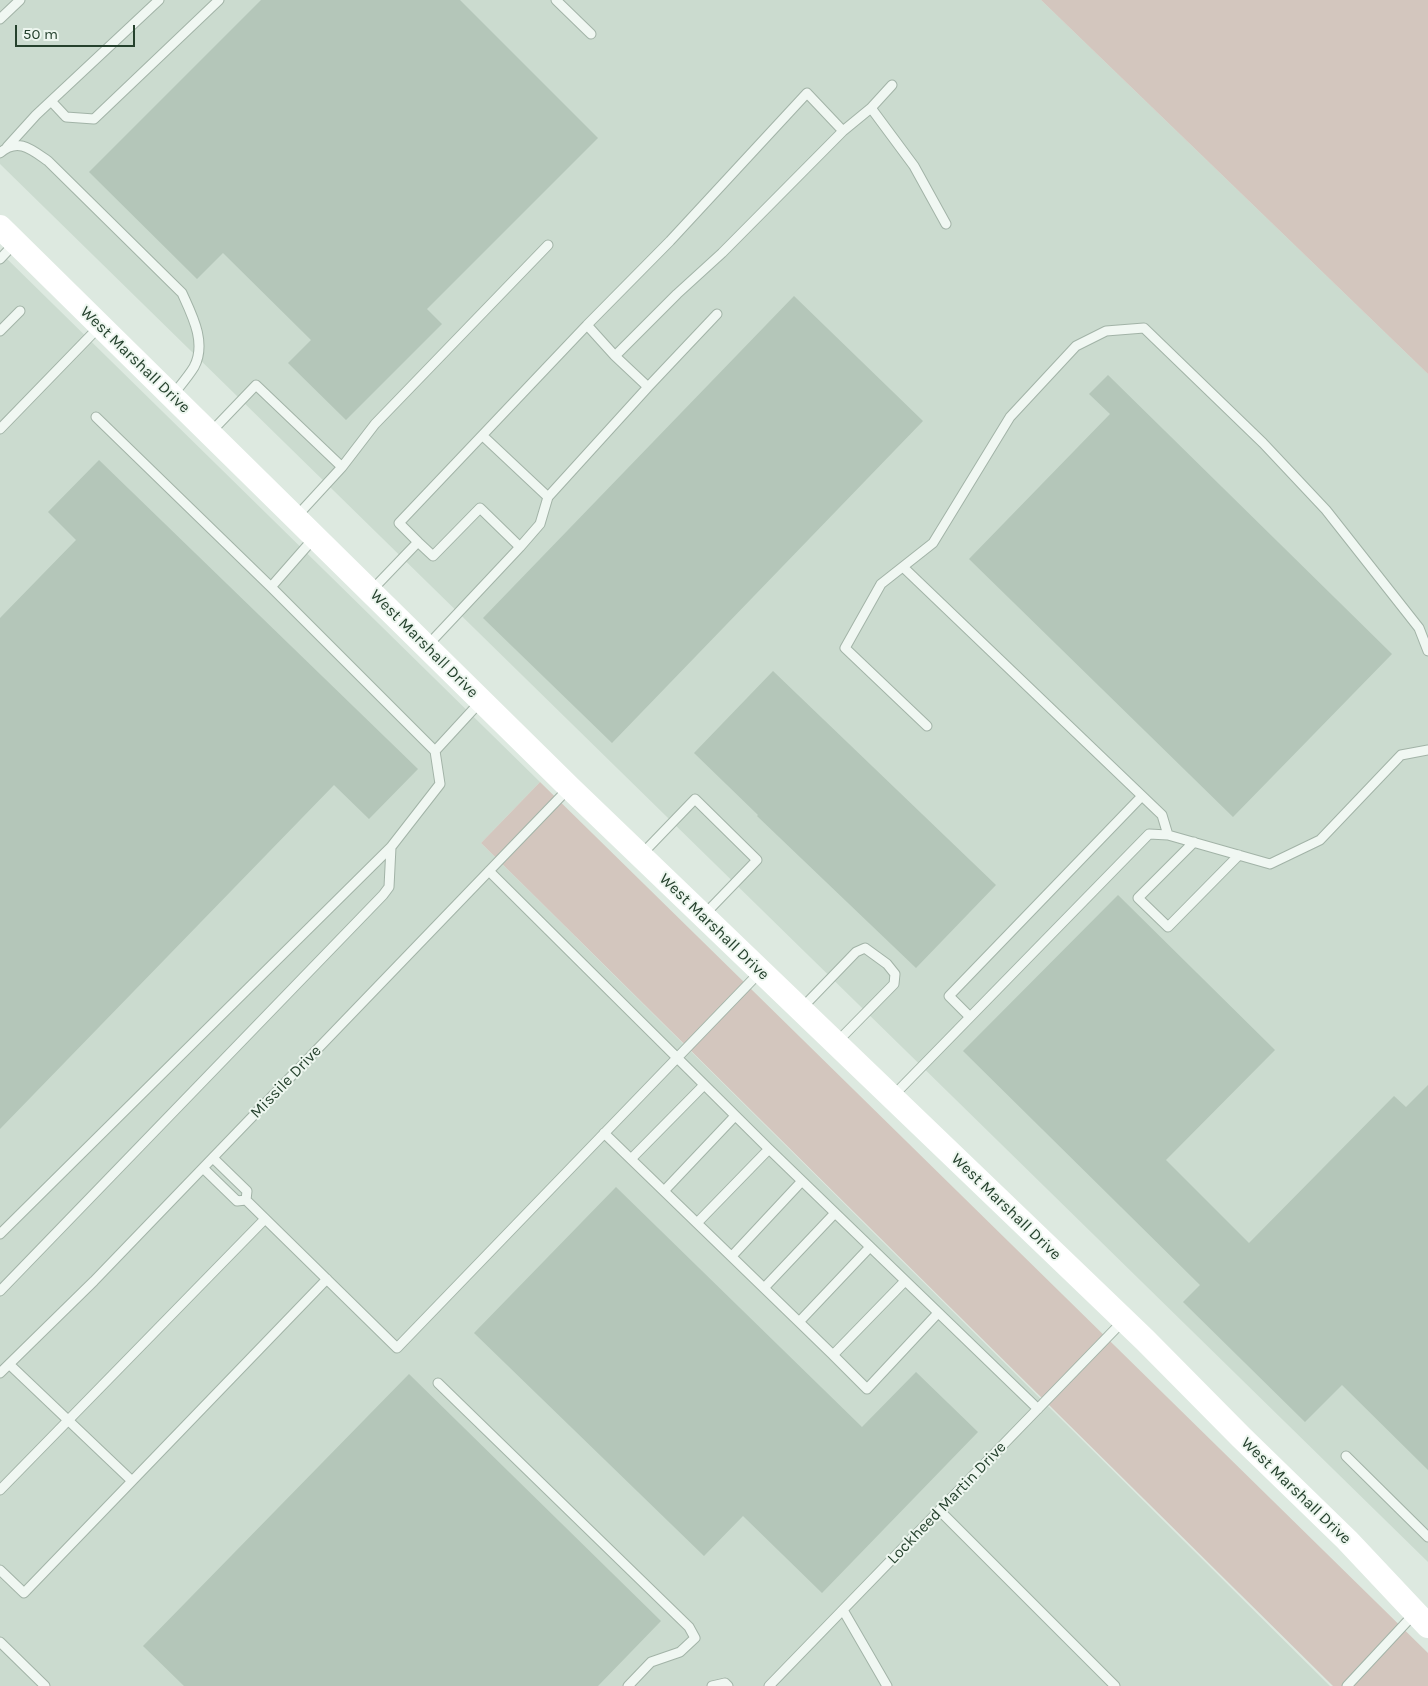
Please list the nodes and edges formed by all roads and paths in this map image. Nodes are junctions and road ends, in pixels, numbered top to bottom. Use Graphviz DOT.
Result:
graph roads {
  1 [pos="20,0"];
  2 [pos="158,0"];
  3 [pos="219,0"];
  4 [pos="556,0"];
  5 [pos="0,19"];
  6 [pos="591,34"];
  7 [pos="892,85"];
  8 [pos="52,101"];
  9 [pos="871,108"];
  10 [pos="842,131"];
  11 [pos="4,150"];
  12 [pos="946,224"];
  13 [pos="5,243"];
  14 [pos="548,245"];
  15 [pos="20,311"];
  16 [pos="717,314"];
  17 [pos="587,325"];
  18 [pos="100,326"];
  19 [pos="0,331"];
  20 [pos="615,356"];
  21 [pos="648,387"];
  22 [pos="172,396"];
  23 [pos="96,418"];
  24 [pos="0,429"];
  25 [pos="210,433"];
  26 [pos="483,436"];
  27 [pos="342,467"];
  28 [pos="548,497"];
  29 [pos="296,518"];
  30 [pos="315,536"];
  31 [pos="418,542"];
  32 [pos="520,547"];
  33 [pos="903,567"];
  34 [pos="271,587"];
  35 [pos="370,591"];
  36 [pos="426,646"];
  37 [pos="1428,651"];
  38 [pos="481,701"];
  39 [pos="927,726"];
  40 [pos="1428,750"];
  41 [pos="435,751"];
  42 [pos="570,788"];
  43 [pos="1142,796"];
  44 [pos="1168,834"];
  45 [pos="1194,842"];
  46 [pos="391,847"];
  47 [pos="641,855"];
  48 [pos="1239,855"];
  49 [pos="489,871"];
  50 [pos="703,916"];
  51 [pos="760,972"];
  52 [pos="800,1010"];
  53 [pos="970,1017"];
  54 [pos="835,1044"];
  55 [pos="677,1058"];
  56 [pos="704,1084"];
  57 [pos="892,1097"];
  58 [pos="735,1116"];
  59 [pos="604,1133"];
  60 [pos="769,1149"];
  61 [pos="213,1158"];
  62 [pos="631,1159"];
  63 [pos="203,1168"];
  64 [pos="802,1181"];
  65 [pos="664,1191"];
  66 [pos="246,1200"];
  67 [pos="835,1214"];
  68 [pos="265,1219"];
  69 [pos="697,1223"];
  70 [pos="0,1234"];
  71 [pos="870,1247"];
  72 [pos="732,1256"];
  73 [pos="327,1279"];
  74 [pos="905,1281"];
  75 [pos="764,1288"];
  76 [pos="0,1291"];
  77 [pos="938,1313"];
  78 [pos="1124,1320"];
  79 [pos="799,1322"];
  80 [pos="833,1355"];
  81 [pos="9,1364"];
  82 [pos="0,1373"];
  83 [pos="438,1383"];
  84 [pos="1038,1409"];
  85 [pos="68,1420"];
  86 [pos="1346,1456"];
  87 [pos="132,1481"];
  88 [pos="0,1490"];
  89 [pos="940,1511"];
  90 [pos="1428,1537"];
  91 [pos="0,1570"];
  92 [pos="843,1610"];
  93 [pos="1422,1620"];
  94 [pos="0,1642"];
  95 [pos="45,1686"];
  96 [pos="628,1686"];
  97 [pos="712,1686"];
  98 [pos="728,1686"];
  99 [pos="769,1686"];
  100 [pos="887,1686"];
  101 [pos="1115,1686"];
  102 [pos="1347,1686"];
  1 -- 5 [label="lane"];
  2 -- 8 [label="lane"];
  3 -- 8 [label="lane"];
  4 -- 6 [label="lane"];
  7 -- 9 [label="lane"];
  8 -- 11 [label="lane"];
  9 -- 10 [label="lane"];
  9 -- 12 [label="lane"];
  10 -- 17 [label="lane"];
  10 -- 20 [label="lane"];
  11 -- 22 [label="lane"];
  13 -- 18 [label="main road, West Marshall Drive"];
  14 -- 27 [label="lane"];
  15 -- 19 [label="lane"];
  16 -- 21 [label="lane"];
  17 -- 20 [label="lane"];
  17 -- 26 [label="lane"];
  18 -- 22 [label="main road, West Marshall Drive"];
  18 -- 24 [label="lane"];
  20 -- 21 [label="lane"];
  21 -- 28 [label="lane"];
  22 -- 25 [label="main road, West Marshall Drive"];
  23 -- 34 [label="lane"];
  25 -- 27 [label="lane"];
  25 -- 29 [label="main road, West Marshall Drive"];
  26 -- 28 [label="lane"];
  26 -- 31 [label="lane"];
  27 -- 29 [label="lane"];
  28 -- 32 [label="lane"];
  29 -- 30 [label="main road, West Marshall Drive"];
  30 -- 34 [label="lane"];
  30 -- 35 [label="main road, West Marshall Drive"];
  31 -- 32 [label="lane"];
  31 -- 35 [label="lane"];
  32 -- 36 [label="lane"];
  33 -- 37 [label="lane"];
  33 -- 39 [label="lane"];
  33 -- 43 [label="lane"];
  34 -- 41 [label="lane"];
  35 -- 36 [label="main road, West Marshall Drive"];
  36 -- 38 [label="main road, West Marshall Drive"];
  38 -- 41 [label="lane"];
  38 -- 42 [label="main road, West Marshall Drive"];
  40 -- 48 [label="lane"];
  41 -- 46 [label="lane"];
  42 -- 47 [label="main road, West Marshall Drive"];
  42 -- 49 [label="lane, Missile Drive"];
  43 -- 44 [label="lane"];
  43 -- 53 [label="lane"];
  44 -- 45 [label="lane"];
  44 -- 53 [label="lane"];
  45 -- 48 [label="lane"];
  45 -- 48 [label="lane"];
  46 -- 70 [label="lane"];
  46 -- 76 [label="lane"];
  47 -- 50 [label="main road, West Marshall Drive"];
  47 -- 50 [label="lane"];
  49 -- 55 [label="lane"];
  49 -- 61 [label="lane, Missile Drive"];
  50 -- 51 [label="main road, West Marshall Drive"];
  51 -- 52 [label="main road, West Marshall Drive"];
  51 -- 55 [label="lane"];
  52 -- 54 [label="main road, West Marshall Drive"];
  52 -- 54 [label="lane"];
  53 -- 57 [label="lane"];
  54 -- 57 [label="main road, West Marshall Drive"];
  55 -- 56 [label="lane"];
  55 -- 59 [label="lane"];
  56 -- 58 [label="lane"];
  56 -- 62 [label="lane"];
  57 -- 78 [label="main road, West Marshall Drive"];
  58 -- 60 [label="lane"];
  58 -- 65 [label="lane"];
  59 -- 62 [label="lane"];
  59 -- 73 [label="lane"];
  60 -- 64 [label="lane"];
  60 -- 69 [label="lane"];
  61 -- 63 [label="lane, Missile Drive"];
  61 -- 66 [label="lane"];
  62 -- 65 [label="lane"];
  63 -- 66 [label="lane"];
  63 -- 81 [label="lane, Missile Drive"];
  64 -- 67 [label="lane"];
  64 -- 72 [label="lane"];
  65 -- 69 [label="lane"];
  66 -- 68 [label="lane"];
  67 -- 71 [label="lane"];
  67 -- 75 [label="lane"];
  68 -- 73 [label="lane"];
  68 -- 85 [label="lane"];
  69 -- 72 [label="lane"];
  71 -- 74 [label="lane"];
  71 -- 79 [label="lane"];
  72 -- 75 [label="lane"];
  73 -- 87 [label="lane"];
  74 -- 77 [label="lane"];
  74 -- 80 [label="lane"];
  75 -- 79 [label="lane"];
  77 -- 80 [label="lane"];
  77 -- 84 [label="lane"];
  78 -- 84 [label="lane, Lockheed Martin Drive"];
  78 -- 93 [label="main road, West Marshall Drive"];
  79 -- 80 [label="lane"];
  81 -- 82 [label="lane, Missile Drive"];
  81 -- 85 [label="lane"];
  83 -- 96 [label="lane"];
  84 -- 89 [label="lane, Lockheed Martin Drive"];
  85 -- 87 [label="lane"];
  85 -- 88 [label="lane"];
  86 -- 90 [label="lane"];
  87 -- 91 [label="lane"];
  89 -- 92 [label="lane, Lockheed Martin Drive"];
  89 -- 101 [label="lane"];
  92 -- 99 [label="lane, Lockheed Martin Drive"];
  92 -- 100 [label="lane"];
  93 -- 102 [label="lane"];
  94 -- 95 [label="lane"];
  97 -- 98 [label="lane"];
}
